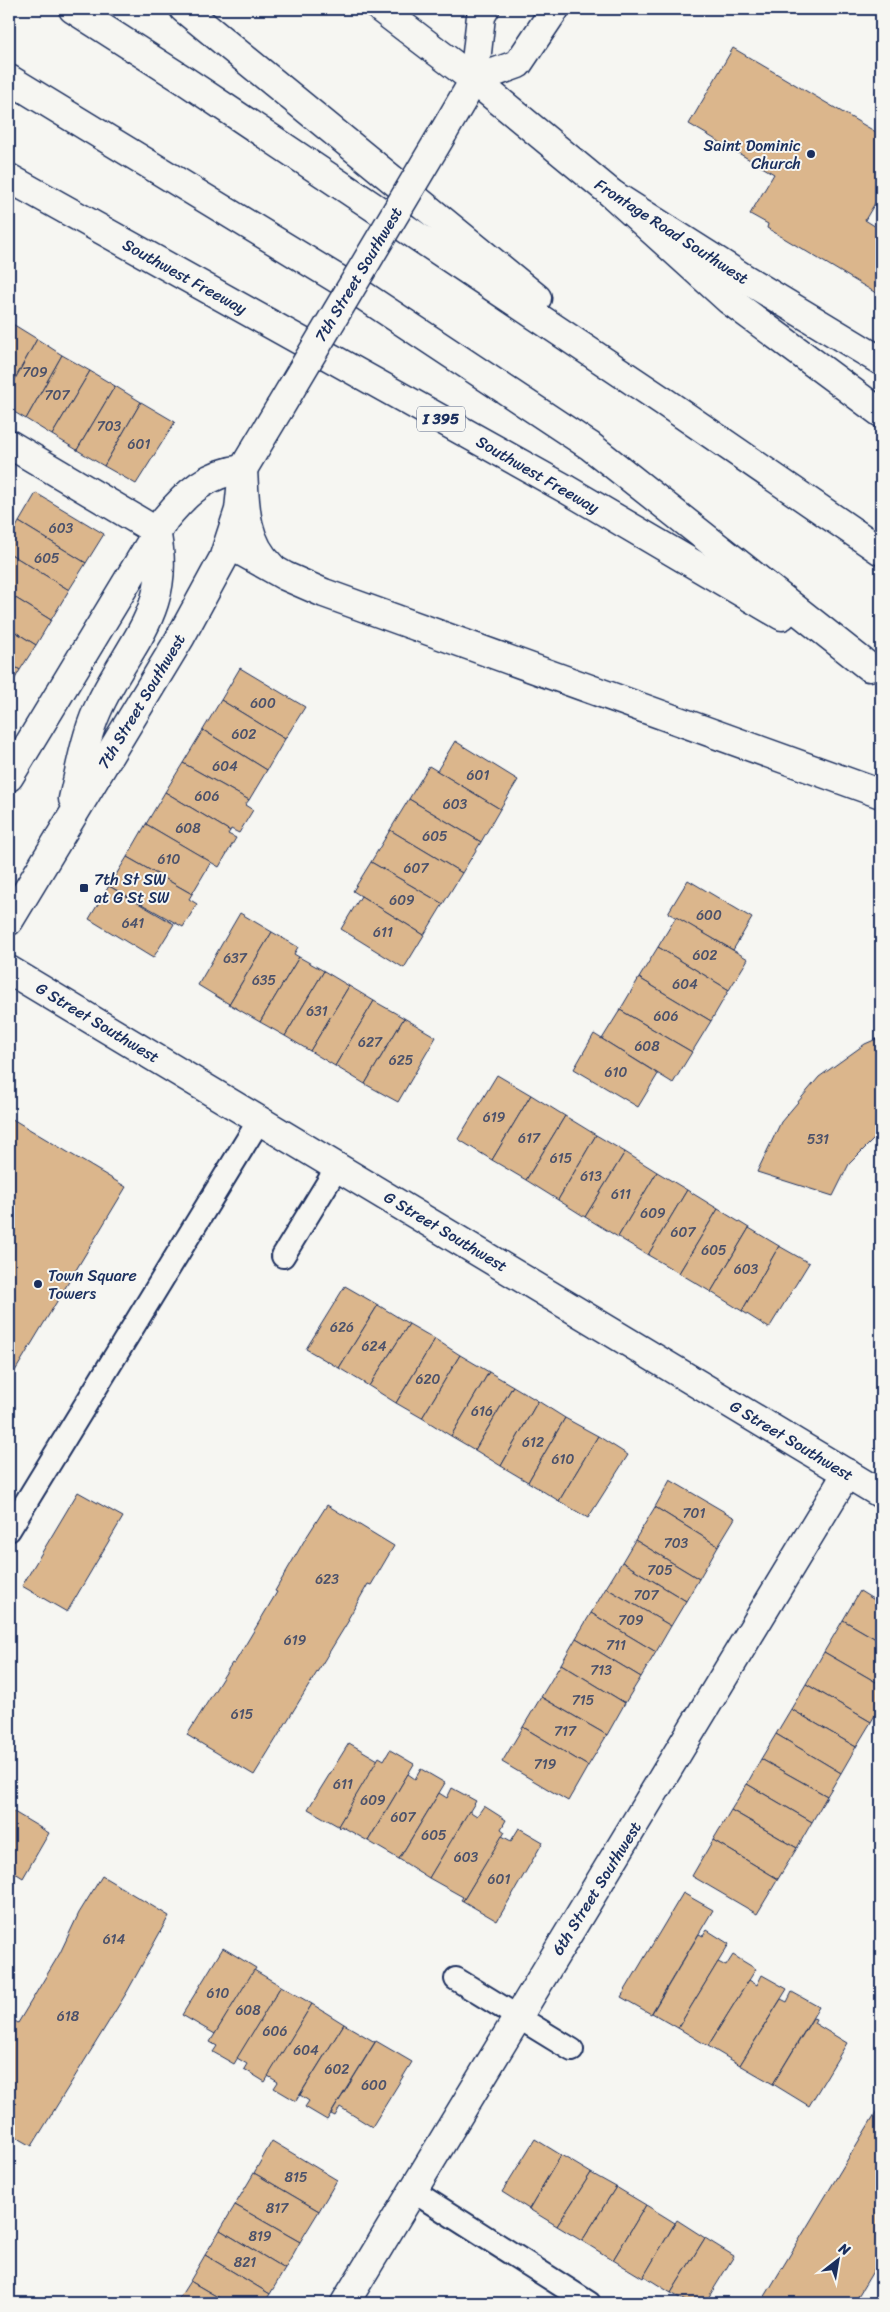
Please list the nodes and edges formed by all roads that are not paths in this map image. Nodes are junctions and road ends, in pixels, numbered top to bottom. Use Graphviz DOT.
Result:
graph roads {
  1 [pos="73,9"];
  2 [pos="184,9"];
  3 [pos="381,9"];
  4 [pos="485,9"];
  5 [pos="554,9"];
  6 [pos="9,79"];
  7 [pos="474,80"];
  8 [pos="9,178"];
  9 [pos="612,194"];
  10 [pos="881,361"];
  11 [pos="666,403"];
  12 [pos="881,413"];
  13 [pos="9,444"];
  14 [pos="244,469"];
  15 [pos="156,531"];
  16 [pos="230,545"];
  17 [pos="881,551"];
  18 [pos="274,569"];
  19 [pos="875,670"];
  20 [pos="9,777"];
  21 [pos="881,794"];
  22 [pos="66,827"];
  23 [pos="9,921"];
  24 [pos="9,970"];
  25 [pos="260,1118"];
  26 [pos="338,1166"];
  27 [pos="283,1256"];
  28 [pos="847,1473"];
  29 [pos="881,1494"];
  30 [pos="9,1530"];
  31 [pos="456,1979"];
  32 [pos="517,2017"];
  33 [pos="572,2050"];
  34 [pos="413,2191"];
  35 [pos="345,2303"];
  36 [pos="589,2303"];
  1 -- 11 [label="main road"];
  2 -- 11 [label="main road"];
  3 -- 7 [label="main road, Frontage Road Southwest"];
  4 -- 7 [label="main road, 7th Street Southwest"];
  5 -- 7 [label="main road"];
  6 -- 19 [label="main road"];
  7 -- 9 [label="main road, Frontage Road Southwest"];
  7 -- 14 [label="main road, 7th Street Southwest, bridge"];
  8 -- 19 [label="main road, Southwest Freeway / I 395"];
  9 -- 10 [label="main road, Frontage Road Southwest"];
  9 -- 12 [label="main road"];
  11 -- 17 [label="main road"];
  13 -- 15 [label="main road"];
  14 -- 15 [label="main road"];
  14 -- 16 [label="main road, 7th Street Southwest"];
  14 -- 18 [label="main road"];
  15 -- 20 [label="main road"];
  15 -- 22 [label="main road"];
  16 -- 18 [label="main road"];
  16 -- 22 [label="main road, 7th Street Southwest"];
  18 -- 21 [label="main road"];
  22 -- 23 [label="main road, 7th Street Southwest"];
  24 -- 25 [label="main road, G Street Southwest"];
  25 -- 26 [label="main road, G Street Southwest"];
  25 -- 30 [label="lane"];
  26 -- 27 [label="lane"];
  26 -- 28 [label="main road, G Street Southwest"];
  28 -- 29 [label="main road, G Street Southwest"];
  28 -- 32 [label="main road, 6th Street Southwest"];
  31 -- 32 [label="lane"];
  32 -- 33 [label="lane"];
  32 -- 34 [label="main road, 6th Street Southwest"];
  34 -- 35 [label="main road, 6th Street Southwest"];
  34 -- 36 [label="lane"];
}
